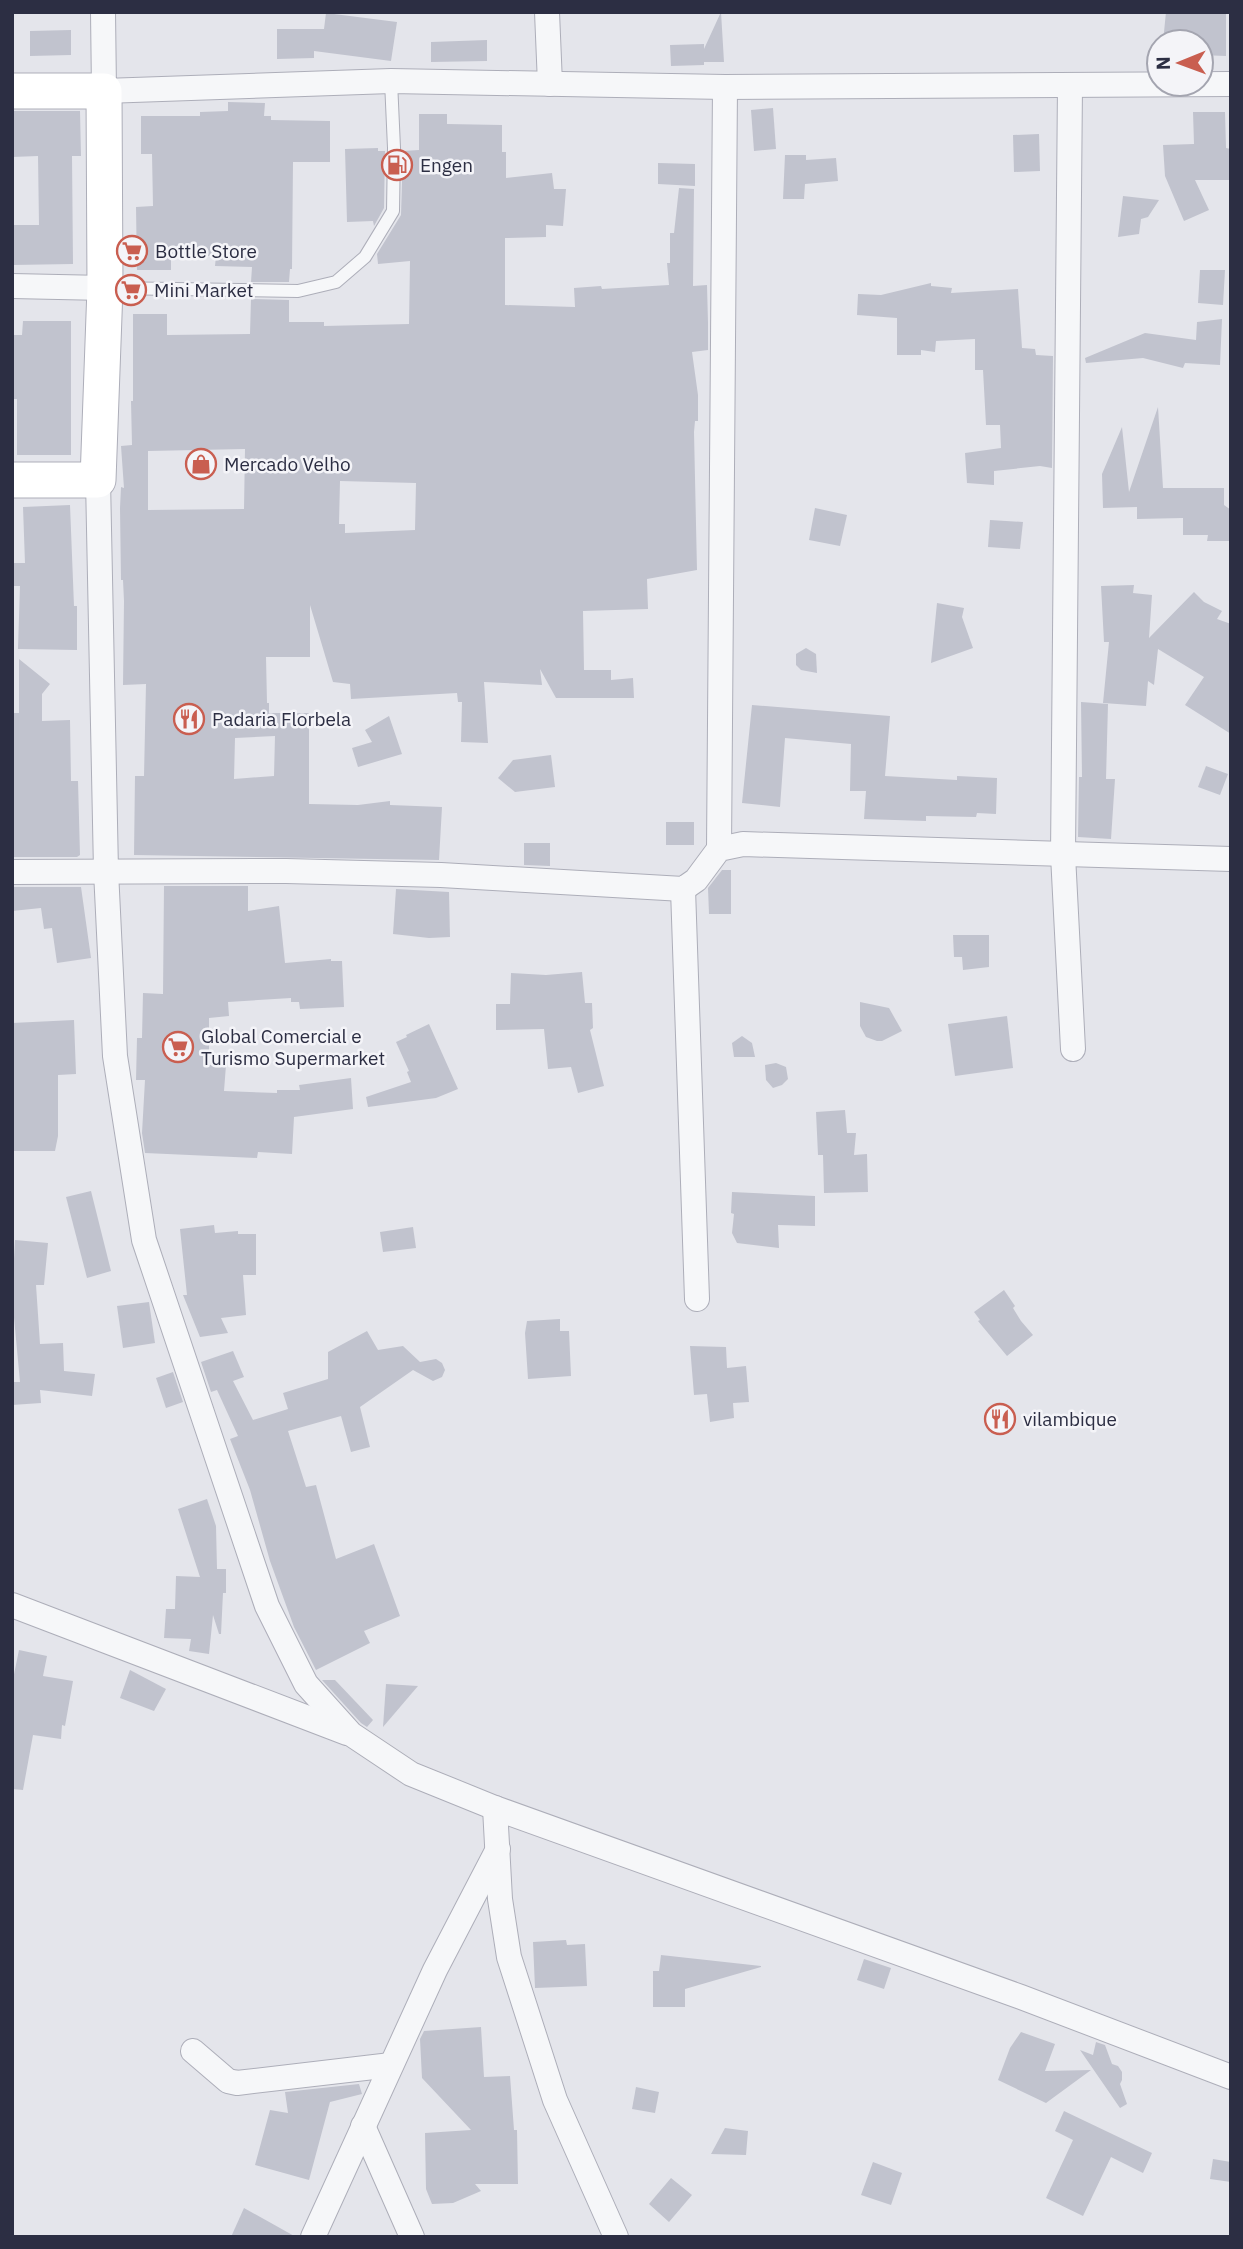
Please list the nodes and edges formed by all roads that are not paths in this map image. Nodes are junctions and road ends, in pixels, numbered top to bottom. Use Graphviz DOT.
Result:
graph roads {
  1 [pos="103,12"];
  2 [pos="547,12"];
  3 [pos="391,81"];
  4 [pos="550,84"];
  5 [pos="1231,84"];
  6 [pos="1070,85"];
  7 [pos="724,87"];
  8 [pos="104,90"];
  9 [pos="12,91"];
  10 [pos="12,286"];
  11 [pos="105,288"];
  12 [pos="12,480"];
  13 [pos="99,480"];
  14 [pos="719,849"];
  15 [pos="1063,855"];
  16 [pos="1231,859"];
  17 [pos="106,871"];
  18 [pos="12,872"];
  19 [pos="683,889"];
  20 [pos="1073,1049"];
  21 [pos="697,1299"];
  22 [pos="12,1605"];
  23 [pos="351,1734"];
  24 [pos="495,1808"];
  25 [pos="498,1849"];
  26 [pos="193,2051"];
  27 [pos="391,2065"];
  28 [pos="1231,2077"];
  29 [pos="363,2126"];
  30 [pos="313,2237"];
  31 [pos="412,2237"];
  32 [pos="616,2237"];
  1 -- 8 [label="street"];
  2 -- 4 [label="street"];
  3 -- 4 [label="street"];
  3 -- 8 [label="street"];
  3 -- 11 [label="lane"];
  4 -- 7 [label="street"];
  5 -- 6 [label="street"];
  6 -- 7 [label="street"];
  6 -- 15 [label="street"];
  7 -- 14 [label="street"];
  8 -- 9 [label="main road"];
  8 -- 11 [label="main road"];
  10 -- 11 [label="street"];
  11 -- 13 [label="main road"];
  12 -- 13 [label="main road"];
  13 -- 17 [label="street"];
  14 -- 15 [label="street"];
  14 -- 19 [label="street"];
  15 -- 16 [label="street"];
  15 -- 20 [label="street"];
  17 -- 18 [label="street"];
  17 -- 19 [label="street"];
  17 -- 23 [label="street"];
  19 -- 21 [label="street"];
  22 -- 23 [label="street"];
  23 -- 24 [label="street"];
  24 -- 25 [label="street"];
  24 -- 28 [label="street"];
  25 -- 27 [label="street"];
  25 -- 32 [label="street"];
  26 -- 27 [label="street"];
  27 -- 29 [label="street"];
  29 -- 30 [label="street"];
  29 -- 31 [label="street"];
}
